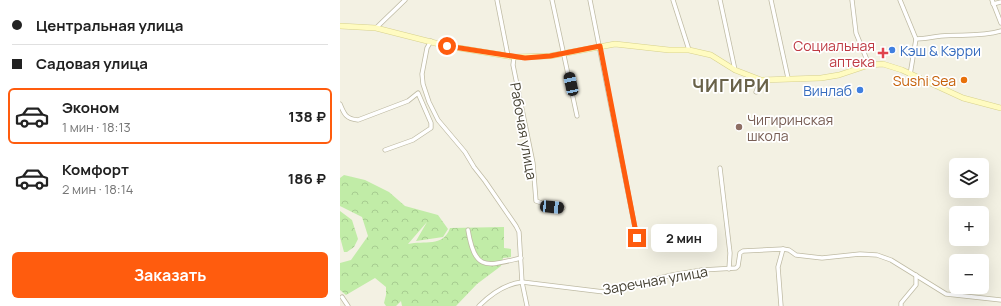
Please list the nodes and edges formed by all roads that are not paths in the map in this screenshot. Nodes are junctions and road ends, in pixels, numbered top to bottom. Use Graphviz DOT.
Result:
graph roads {
  1 [pos="404,0"];
  2 [pos="497,0"];
  3 [pos="552,0"];
  4 [pos="590,0"];
  5 [pos="673,0"];
  6 [pos="720,0"];
  7 [pos="771,0"];
  8 [pos="852,0"];
  9 [pos="900,0"];
  10 [pos="993,2"];
  11 [pos="1001,2"];
  12 [pos="1001,23"];
  13 [pos="340,26"];
  14 [pos="376,28"];
  15 [pos="1001,31"];
  16 [pos="916,39"];
  17 [pos="431,41"];
  18 [pos="600,46"];
  19 [pos="689,50"];
  20 [pos="564,53"];
  21 [pos="511,57"];
  22 [pos="869,65"];
  23 [pos="736,70"];
  24 [pos="910,75"];
  25 [pos="788,78"];
  26 [pos="762,80"];
  27 [pos="756,92"];
  28 [pos="340,104"];
  29 [pos="1001,108"];
  30 [pos="577,116"];
  31 [pos="385,150"];
  32 [pos="720,168"];
  33 [pos="563,208"];
  34 [pos="468,230"];
  35 [pos="637,238"];
  36 [pos="783,249"];
  37 [pos="521,258"];
  38 [pos="729,269"];
  39 [pos="916,275"];
  40 [pos="522,282"];
  41 [pos="342,297"];
  42 [pos="1001,300"];
  43 [pos="348,306"];
  44 [pos="479,306"];
  45 [pos="527,306"];
  46 [pos="781,306"];
  47 [pos="901,306"];
  1 -- 14 [label="street"];
  2 -- 21 [label="street, Рабочая улица"];
  3 -- 20 [label="street"];
  4 -- 18 [label="street"];
  5 -- 19 [label="street"];
  6 -- 23 [label="street"];
  7 -- 25 [label="street"];
  8 -- 22 [label="street"];
  9 -- 16 [label="street"];
  10 -- 11 [label="street"];
  10 -- 12 [label="street"];
  13 -- 14 [label="street"];
  14 -- 17 [label="street"];
  15 -- 16 [label="street"];
  16 -- 24 [label="street"];
  17 -- 21 [label="street"];
  17 -- 37 [label="street"];
  18 -- 19 [label="street"];
  18 -- 20 [label="street"];
  18 -- 35 [label="street"];
  19 -- 23 [label="street"];
  20 -- 21 [label="street"];
  20 -- 30 [label="street"];
  21 -- 33 [label="street, Рабочая улица"];
  22 -- 24 [label="street"];
  22 -- 25 [label="street"];
  23 -- 26 [label="street"];
  24 -- 29 [label="street"];
  25 -- 26 [label="street"];
  26 -- 27 [label="street"];
  28 -- 31 [label="street"];
  32 -- 38 [label="street"];
  34 -- 37 [label="street"];
  36 -- 38 [label="street"];
  36 -- 39 [label="street"];
  36 -- 46 [label="street"];
  37 -- 40 [label="street"];
  38 -- 40 [label="street, Заречная улица"];
  39 -- 42 [label="street"];
  39 -- 47 [label="street"];
  40 -- 44 [label="street, Заречная улица"];
  40 -- 45 [label="street"];
  41 -- 43 [label="street"];
}
